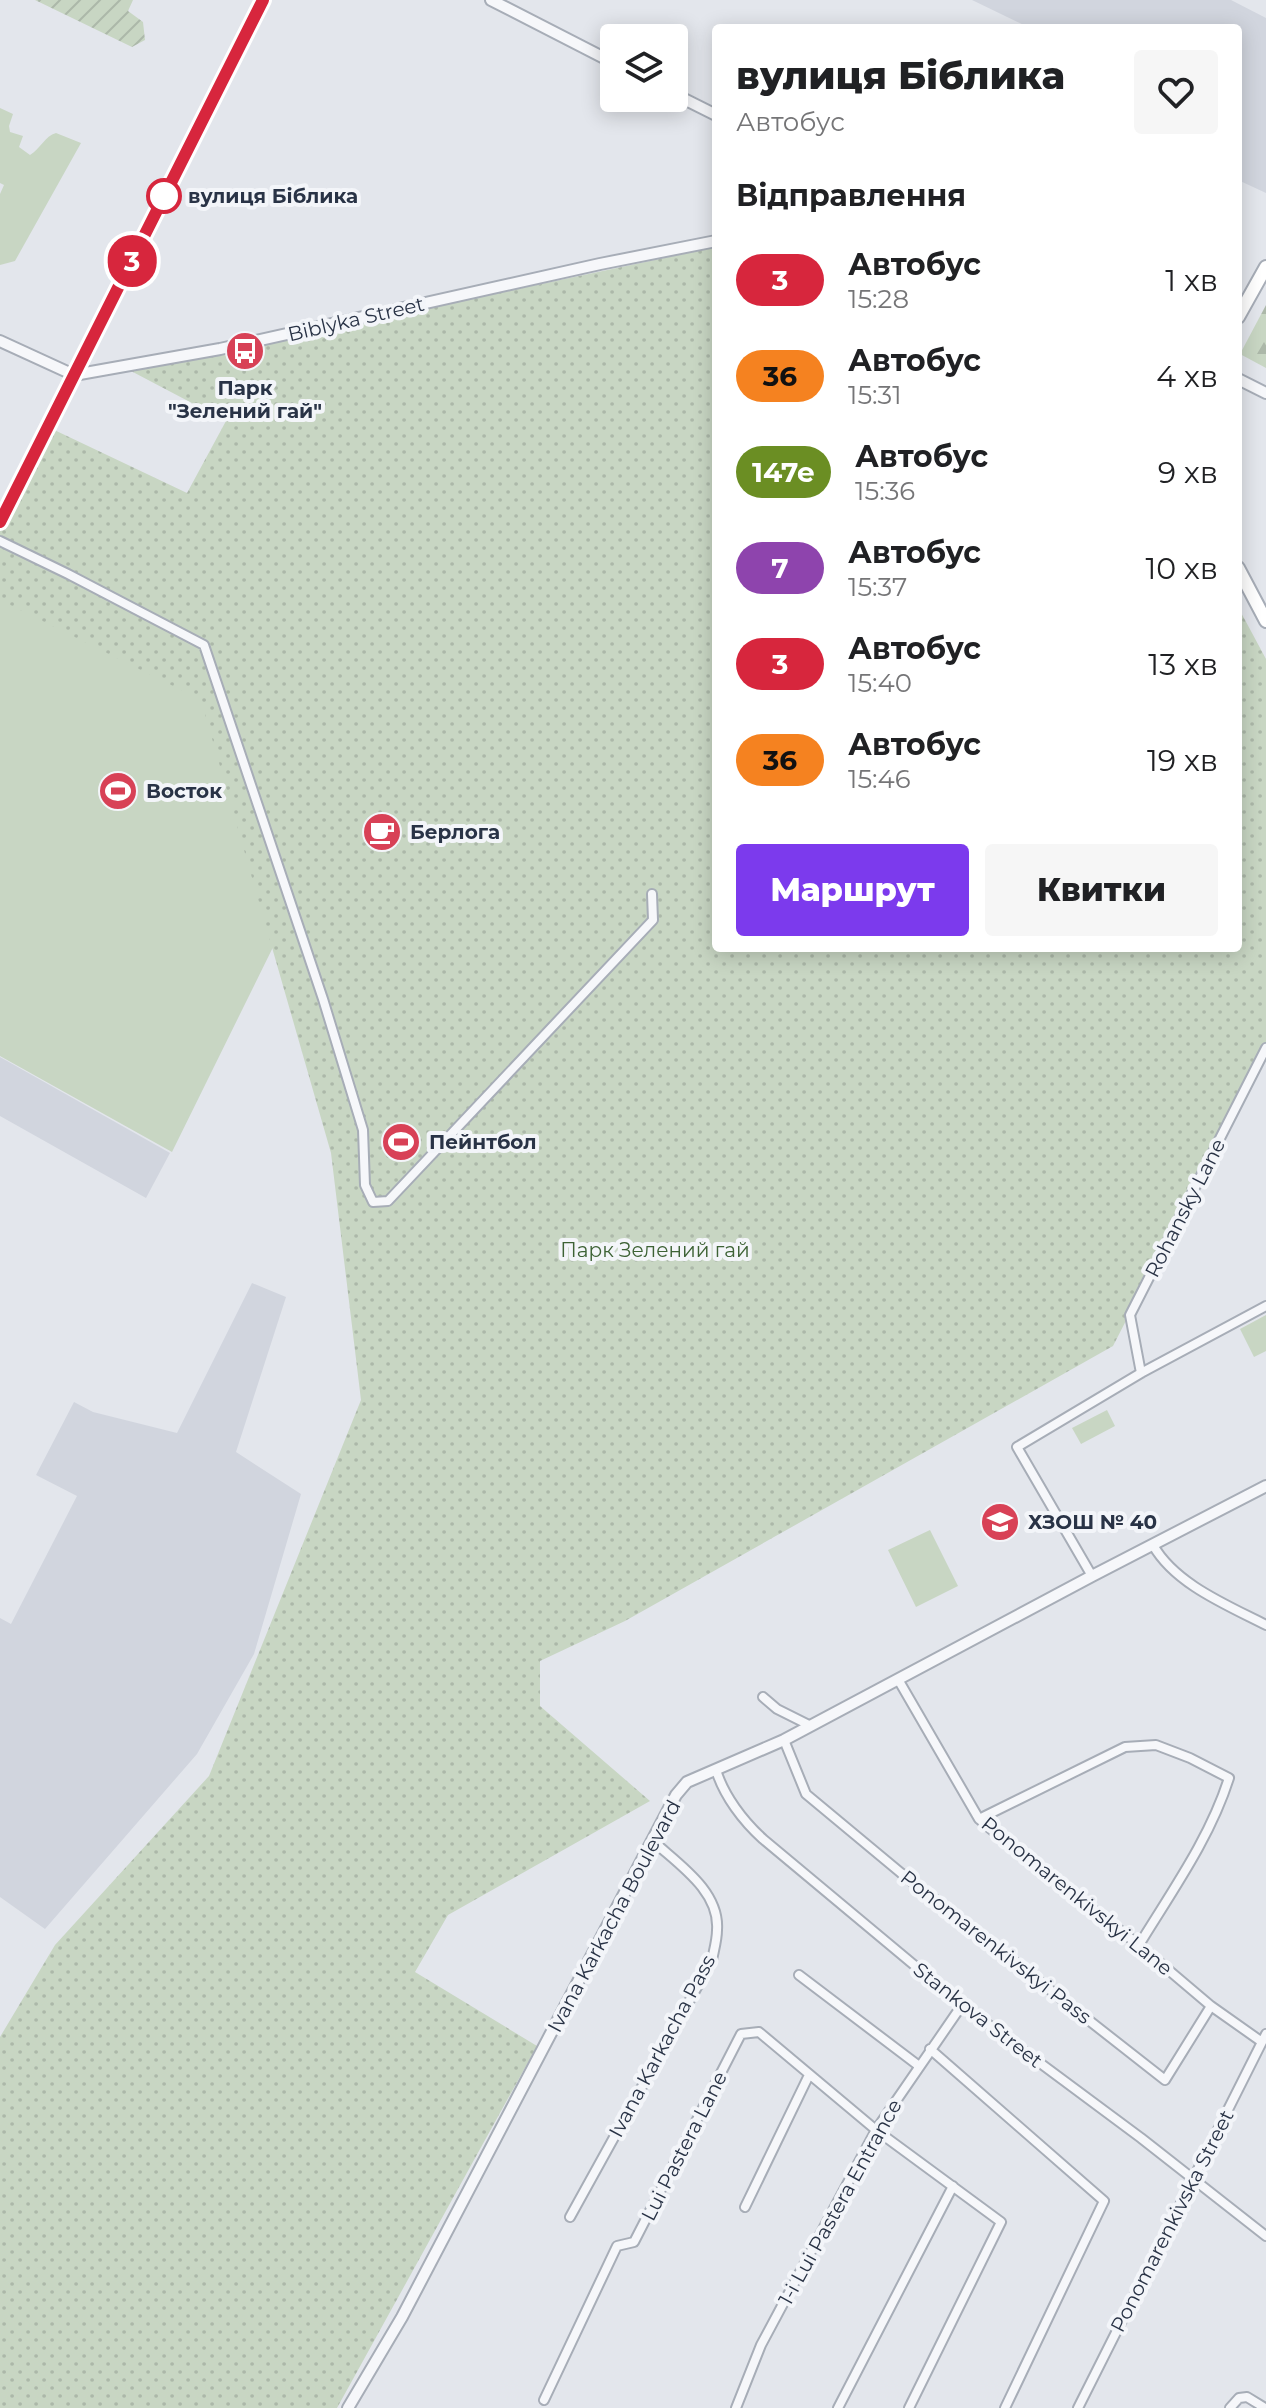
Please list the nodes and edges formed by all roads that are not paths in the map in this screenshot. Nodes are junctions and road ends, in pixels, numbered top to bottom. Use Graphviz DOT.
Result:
graph roads {
  1 [pos="263,0"];
  2 [pos="491,0"];
  3 [pos="600,56"];
  4 [pos="688,101"];
  5 [pos="712,113"];
  6 [pos="712,242"];
  7 [pos="1266,267"];
  8 [pos="1242,310"];
  9 [pos="0,341"];
  10 [pos="74,375"];
  11 [pos="1242,381"];
  12 [pos="1266,393"];
  13 [pos="0,522"];
  14 [pos="0,541"];
  15 [pos="1242,576"];
  16 [pos="1266,621"];
  17 [pos="652,894"];
  18 [pos="1266,1048"];
  19 [pos="1266,1306"];
  20 [pos="1141,1373"];
  21 [pos="1266,1486"];
  22 [pos="1153,1545"];
  23 [pos="1092,1576"];
  24 [pos="1266,1625"];
  25 [pos="899,1681"];
  26 [pos="763,1697"];
  27 [pos="811,1726"];
  28 [pos="784,1740"];
  29 [pos="716,1770"];
  30 [pos="979,1819"];
  31 [pos="653,1841"];
  32 [pos="1139,1945"];
  33 [pos="799,1975"];
  34 [pos="962,2005"];
  35 [pos="1211,2006"];
  36 [pos="1264,2038"];
  37 [pos="930,2049"];
  38 [pos="919,2066"];
  39 [pos="809,2075"];
  40 [pos="876,2130"];
  41 [pos="1194,2180"];
  42 [pos="953,2186"];
  43 [pos="745,2207"];
  44 [pos="570,2217"];
  45 [pos="1266,2236"];
  46 [pos="544,2400"];
  47 [pos="348,2408"];
  48 [pos="736,2408"];
  49 [pos="838,2408"];
  50 [pos="909,2408"];
  51 [pos="1005,2408"];
  52 [pos="1078,2408"];
  53 [pos="1230,2408"];
  54 [pos="1265,2408"];
  1 -- 10 [label="street"];
  2 -- 3 [label="street"];
  4 -- 5 [label="street"];
  6 -- 10 [label="street, Biblyka Street"];
  7 -- 8 [label="main road"];
  9 -- 10 [label="street"];
  10 -- 13 [label="street"];
  11 -- 12 [label="street"];
  14 -- 17 [label="street"];
  15 -- 16 [label="main road"];
  18 -- 20 [label="street, Rohansky Lane"];
  19 -- 20 [label="street"];
  20 -- 23 [label="street"];
  21 -- 22 [label="street, Ivana Karkacha Boulevard"];
  22 -- 23 [label="street, Ivana Karkacha Boulevard"];
  22 -- 24 [label="street"];
  23 -- 25 [label="street, Ivana Karkacha Boulevard"];
  25 -- 27 [label="street, Ivana Karkacha Boulevard"];
  25 -- 30 [label="street, Ponomarenkivskyi Lane"];
  26 -- 27 [label="street"];
  27 -- 28 [label="street, Ivana Karkacha Boulevard"];
  28 -- 29 [label="street, Ivana Karkacha Boulevard"];
  28 -- 35 [label="street, Ponomarenkivskyi Pass"];
  29 -- 31 [label="street, Ivana Karkacha Boulevard"];
  29 -- 34 [label="street, Stankova Street"];
  30 -- 32 [label="street, Ponomarenkivskyi Lane"];
  30 -- 32 [label="street"];
  31 -- 44 [label="street, Ivana Karkacha Pass"];
  31 -- 47 [label="street, Ivana Karkacha Boulevard"];
  32 -- 35 [label="street, Ponomarenkivskyi Lane"];
  33 -- 38 [label="street"];
  34 -- 37 [label="street, 1-i Lui Pastera Entrance"];
  34 -- 41 [label="street, Stankova Street"];
  35 -- 36 [label="street, Ponomarenkivskyi Lane"];
  36 -- 41 [label="street, Ponomarenkivska Street"];
  37 -- 38 [label="street, 1-i Lui Pastera Entrance"];
  37 -- 51 [label="street"];
  38 -- 40 [label="street, 1-i Lui Pastera Entrance"];
  39 -- 40 [label="street, Lui Pastera Lane"];
  39 -- 43 [label="street"];
  39 -- 46 [label="street, Lui Pastera Lane"];
  40 -- 42 [label="street, Lui Pastera Lane"];
  40 -- 48 [label="street, 1-i Lui Pastera Entrance"];
  41 -- 45 [label="street, Stankova Street"];
  41 -- 52 [label="street, Ponomarenkivska Street"];
  42 -- 49 [label="street"];
  42 -- 50 [label="street, Lui Pastera Lane"];
  53 -- 54 [label="street"];
}
